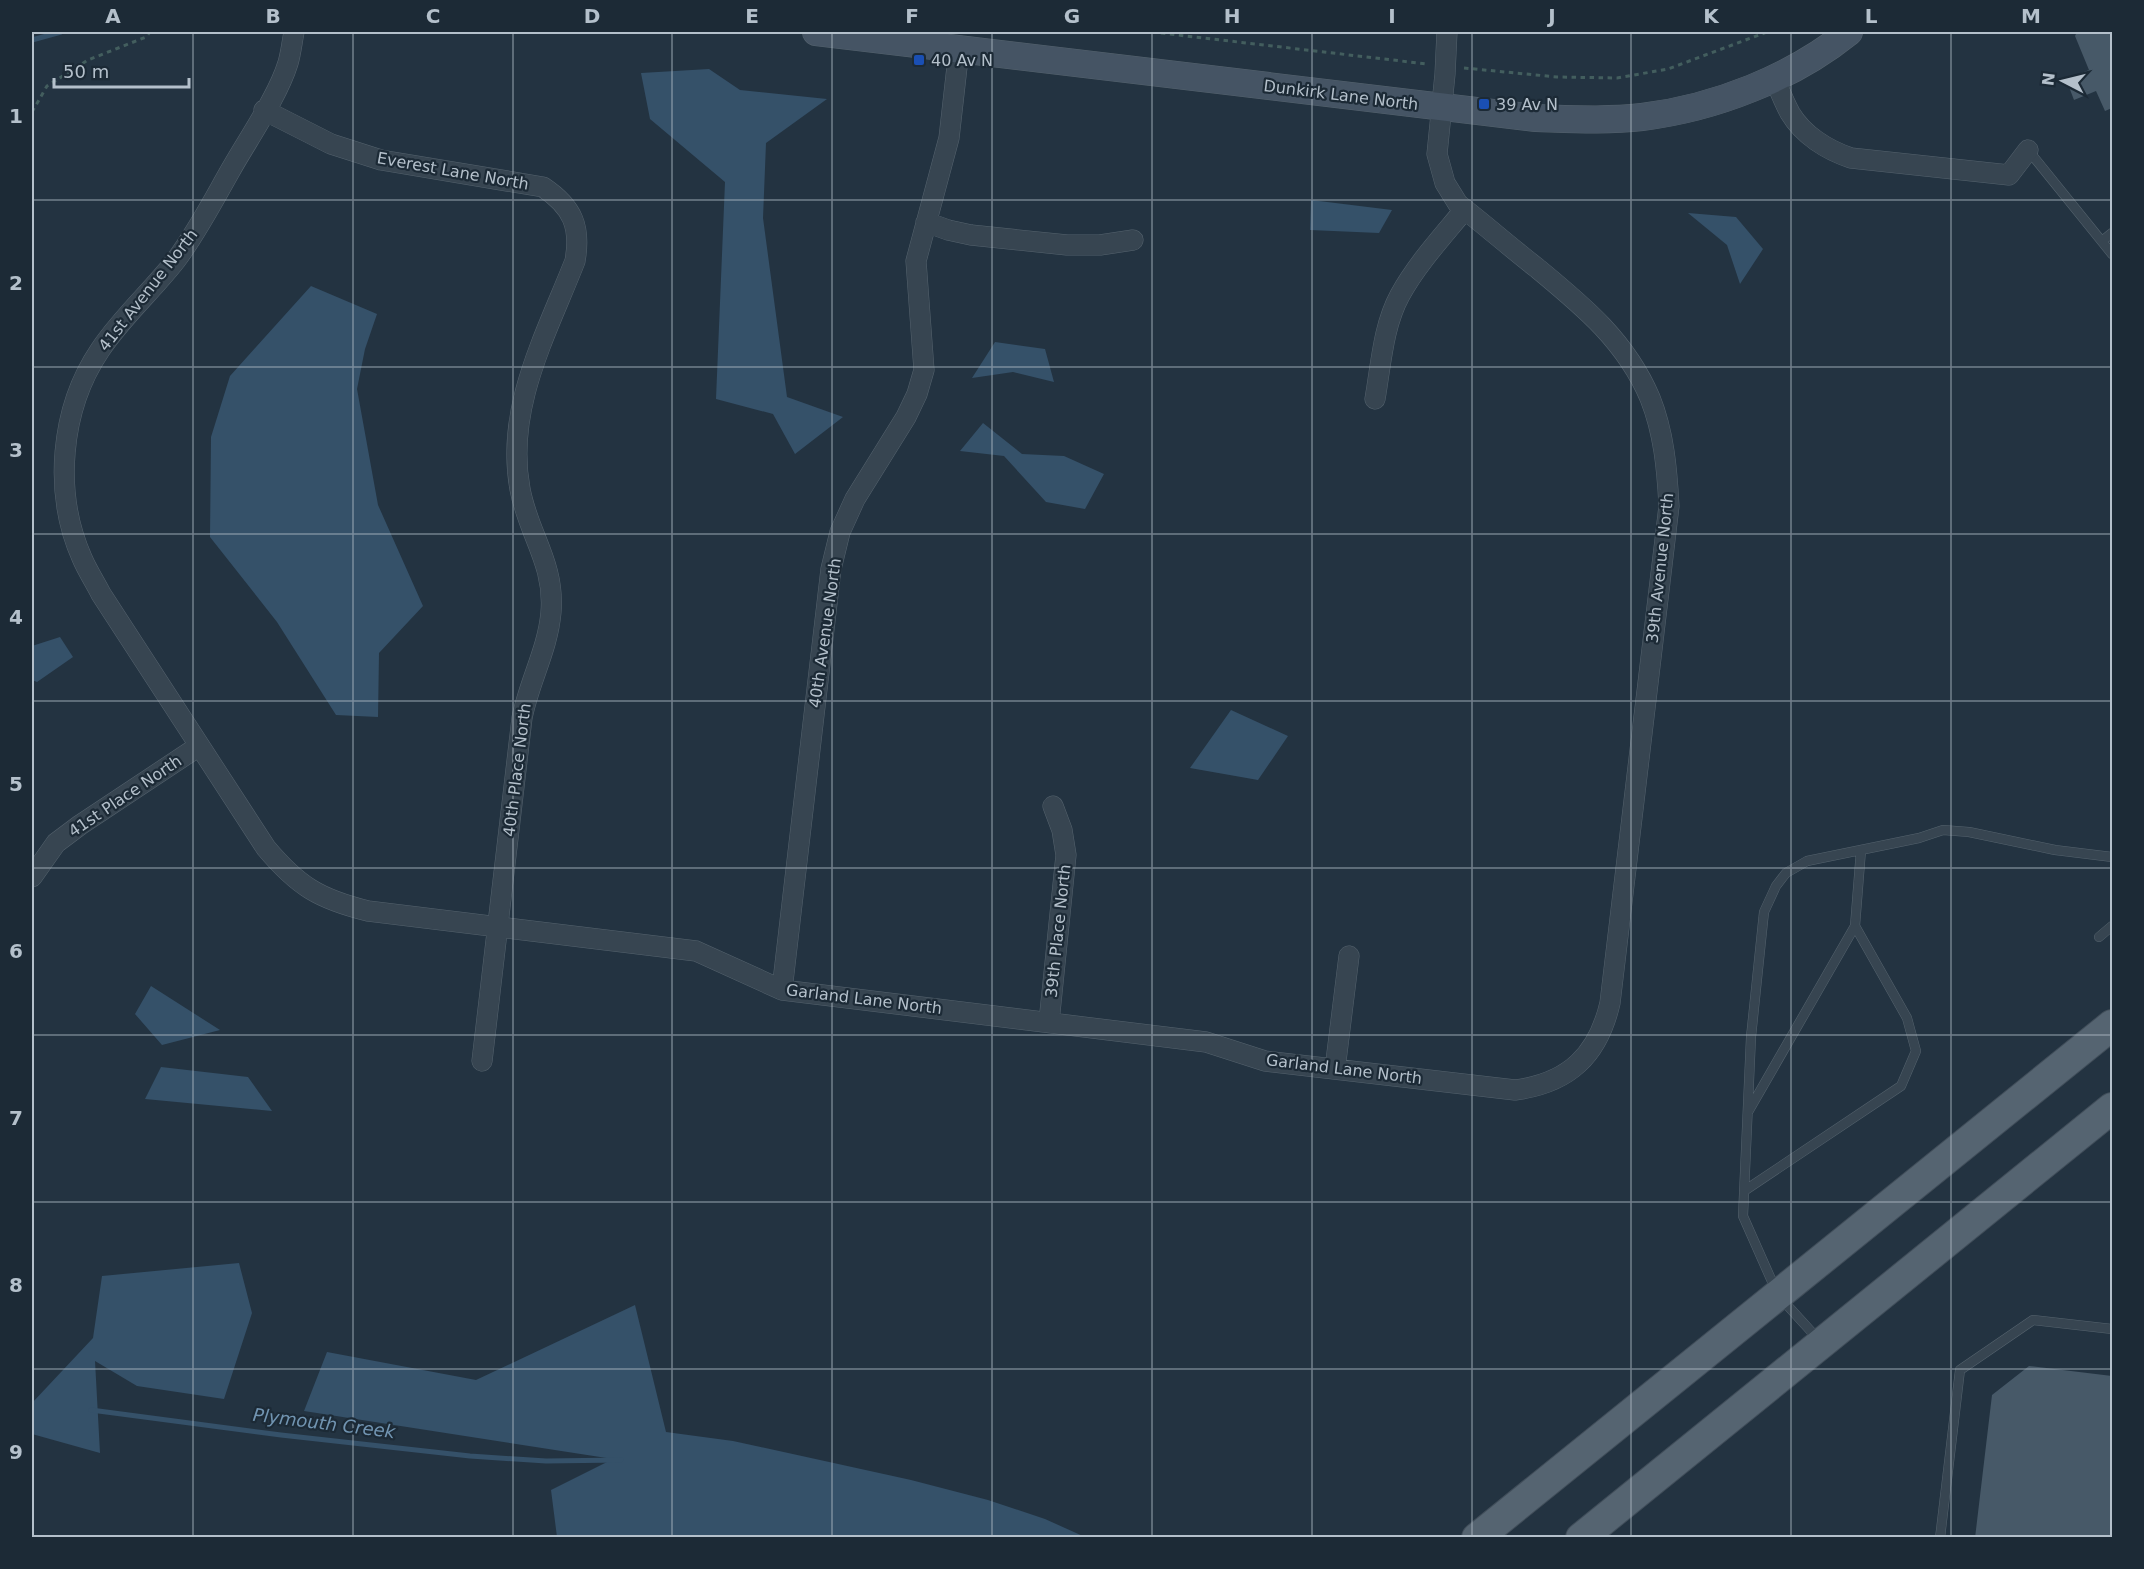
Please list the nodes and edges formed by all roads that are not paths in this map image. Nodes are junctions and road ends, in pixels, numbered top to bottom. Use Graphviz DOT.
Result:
graph roads {
  1 [pos="294,32"];
  2 [pos="816,32"];
  3 [pos="1447,32"];
  4 [pos="1849,32"];
  5 [pos="958,49"];
  6 [pos="1774,77"];
  7 [pos="1443,107"];
  8 [pos="264,110"];
  9 [pos="2028,150"];
  10 [pos="1465,209"];
  11 [pos="569,212"];
  12 [pos="926,222"];
  13 [pos="2112,233"];
  14 [pos="1133,240"];
  15 [pos="2102,241"];
  16 [pos="2112,254"];
  17 [pos="1375,399"];
  18 [pos="199,746"];
  19 [pos="1053,806"];
  20 [pos="1861,850"];
  21 [pos="2112,857"];
  22 [pos="32,877"];
  23 [pos="498,926"];
  24 [pos="1855,926"];
  25 [pos="2112,926"];
  26 [pos="2098,937"];
  27 [pos="1349,956"];
  28 [pos="782,990"];
  29 [pos="1049,1022"];
  30 [pos="2112,1025"];
  31 [pos="482,1061"];
  32 [pos="1335,1069"];
  33 [pos="1569,1072"];
  34 [pos="2112,1108"];
  35 [pos="1747,1114"];
  36 [pos="1744,1191"];
  37 [pos="1778,1295"];
  38 [pos="2112,1329"];
  39 [pos="1821,1343"];
  40 [pos="1477,1538"];
  41 [pos="1581,1538"];
  42 [pos="1940,1538"];
  1 -- 8 [label="street, 41st Avenue North"];
  2 -- 5 [label="street, Dunkirk Lane North"];
  3 -- 7 [label="street, 39th Avenue North"];
  4 -- 6 [label="street, Dunkirk Lane North"];
  5 -- 7 [label="street, Dunkirk Lane North"];
  5 -- 12 [label="street, 40th Avenue North"];
  6 -- 7 [label="street, Dunkirk Lane North"];
  6 -- 9 [label="street"];
  7 -- 10 [label="street, 39th Avenue North"];
  8 -- 11 [label="street, Everest Lane North"];
  8 -- 18 [label="street, 41st Avenue North"];
  9 -- 15 [label="lane"];
  10 -- 17 [label="street"];
  10 -- 33 [label="street, 39th Avenue North"];
  11 -- 23 [label="street, 40th Place North"];
  12 -- 14 [label="street"];
  12 -- 28 [label="street, 40th Avenue North"];
  13 -- 15 [label="lane"];
  15 -- 16 [label="lane"];
  18 -- 22 [label="street, 41st Place North"];
  18 -- 23 [label="street, Garland Lane North"];
  19 -- 29 [label="street, 39th Place North"];
  20 -- 21 [label="lane"];
  20 -- 24 [label="lane"];
  20 -- 35 [label="lane"];
  23 -- 28 [label="street, Garland Lane North"];
  23 -- 31 [label="street, 40th Place North"];
  24 -- 35 [label="lane"];
  24 -- 36 [label="lane"];
  25 -- 26 [label="lane"];
  27 -- 32 [label="street"];
  28 -- 29 [label="street, Garland Lane North"];
  29 -- 32 [label="street, Garland Lane North"];
  30 -- 37 [label="main road"];
  32 -- 33 [label="street, Garland Lane North"];
  34 -- 39 [label="main road"];
  35 -- 36 [label="lane"];
  36 -- 37 [label="lane"];
  37 -- 39 [label="lane"];
  37 -- 40 [label="main road"];
  38 -- 42 [label="lane"];
  39 -- 41 [label="main road"];
}
